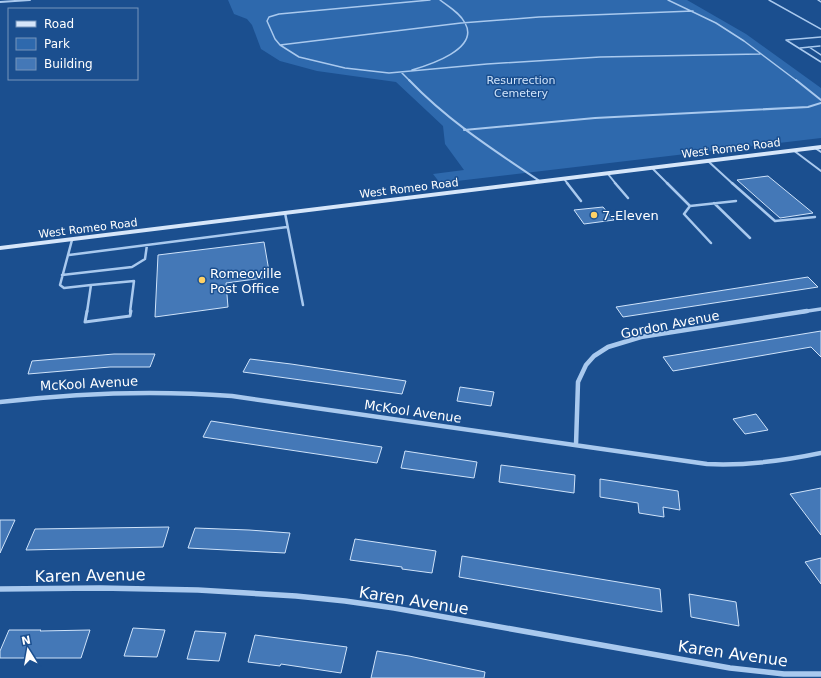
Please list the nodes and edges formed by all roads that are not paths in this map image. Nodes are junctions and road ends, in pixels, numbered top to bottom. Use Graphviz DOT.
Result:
graph roads {
  1 [pos="30,0"];
  2 [pos="430,0"];
  3 [pos="440,0"];
  4 [pos="668,0"];
  5 [pos="769,0"];
  6 [pos="818,0"];
  7 [pos="0,2"];
  8 [pos="821,2"];
  9 [pos="693,11"];
  10 [pos="466,23"];
  11 [pos="821,29"];
  12 [pos="821,37"];
  13 [pos="280,45"];
  14 [pos="820,46"];
  15 [pos="810,47"];
  16 [pos="799,48"];
  17 [pos="760,54"];
  18 [pos="821,55"];
  19 [pos="821,62"];
  20 [pos="401,72"];
  21 [pos="821,102"];
  22 [pos="464,130"];
  23 [pos="818,147"];
  24 [pos="793,150"];
  25 [pos="821,152"];
  26 [pos="709,162"];
  27 [pos="653,169"];
  28 [pos="821,171"];
  29 [pos="608,174"];
  30 [pos="564,179"];
  31 [pos="541,182"];
  32 [pos="628,198"];
  33 [pos="581,201"];
  34 [pos="736,201"];
  35 [pos="714,203"];
  36 [pos="690,206"];
  37 [pos="285,213"];
  38 [pos="815,217"];
  39 [pos="287,227"];
  40 [pos="750,238"];
  41 [pos="72,240"];
  42 [pos="711,243"];
  43 [pos="147,245"];
  44 [pos="0,248"];
  45 [pos="69,255"];
  46 [pos="62,275"];
  47 [pos="91,285"];
  48 [pos="303,305"];
  49 [pos="821,309"];
  50 [pos="0,402"];
  51 [pos="576,445"];
  52 [pos="821,453"];
  53 [pos="0,589"];
  54 [pos="821,674"];
  1 -- 7 [label="street"];
  2 -- 13 [label="lane"];
  3 -- 10 [label="lane"];
  4 -- 9 [label="lane"];
  5 -- 11 [label="lane"];
  6 -- 8 [label="lane"];
  9 -- 10 [label="lane"];
  9 -- 17 [label="lane"];
  10 -- 13 [label="lane"];
  10 -- 20 [label="lane"];
  12 -- 16 [label="lane"];
  13 -- 20 [label="lane"];
  14 -- 15 [label="lane"];
  15 -- 16 [label="lane"];
  15 -- 18 [label="lane"];
  16 -- 19 [label="lane"];
  17 -- 20 [label="lane"];
  17 -- 21 [label="lane"];
  20 -- 22 [label="lane"];
  21 -- 22 [label="lane"];
  22 -- 31 [label="lane"];
  23 -- 24 [label="main road, West Romeo Road"];
  23 -- 25 [label="lane"];
  24 -- 26 [label="main road, West Romeo Road"];
  24 -- 28 [label="lane"];
  26 -- 27 [label="main road, West Romeo Road"];
  26 -- 38 [label="lane"];
  27 -- 29 [label="main road, West Romeo Road"];
  27 -- 36 [label="lane"];
  29 -- 30 [label="main road, West Romeo Road"];
  29 -- 32 [label="lane"];
  30 -- 31 [label="main road, West Romeo Road"];
  30 -- 33 [label="lane"];
  31 -- 37 [label="main road, West Romeo Road"];
  34 -- 35 [label="lane"];
  35 -- 36 [label="lane"];
  35 -- 40 [label="lane"];
  36 -- 42 [label="lane"];
  37 -- 39 [label="lane"];
  37 -- 41 [label="main road, West Romeo Road"];
  39 -- 43 [label="lane"];
  39 -- 48 [label="lane"];
  41 -- 44 [label="main road, West Romeo Road"];
  41 -- 45 [label="lane"];
  43 -- 45 [label="lane"];
  43 -- 46 [label="lane"];
  45 -- 46 [label="lane"];
  46 -- 47 [label="lane"];
  47 -- 47 [label="lane"];
  49 -- 51 [label="street, Gordon Avenue"];
  50 -- 51 [label="street, McKool Avenue"];
  51 -- 52 [label="street, McKool Avenue"];
  53 -- 54 [label="street, Karen Avenue"];
}
